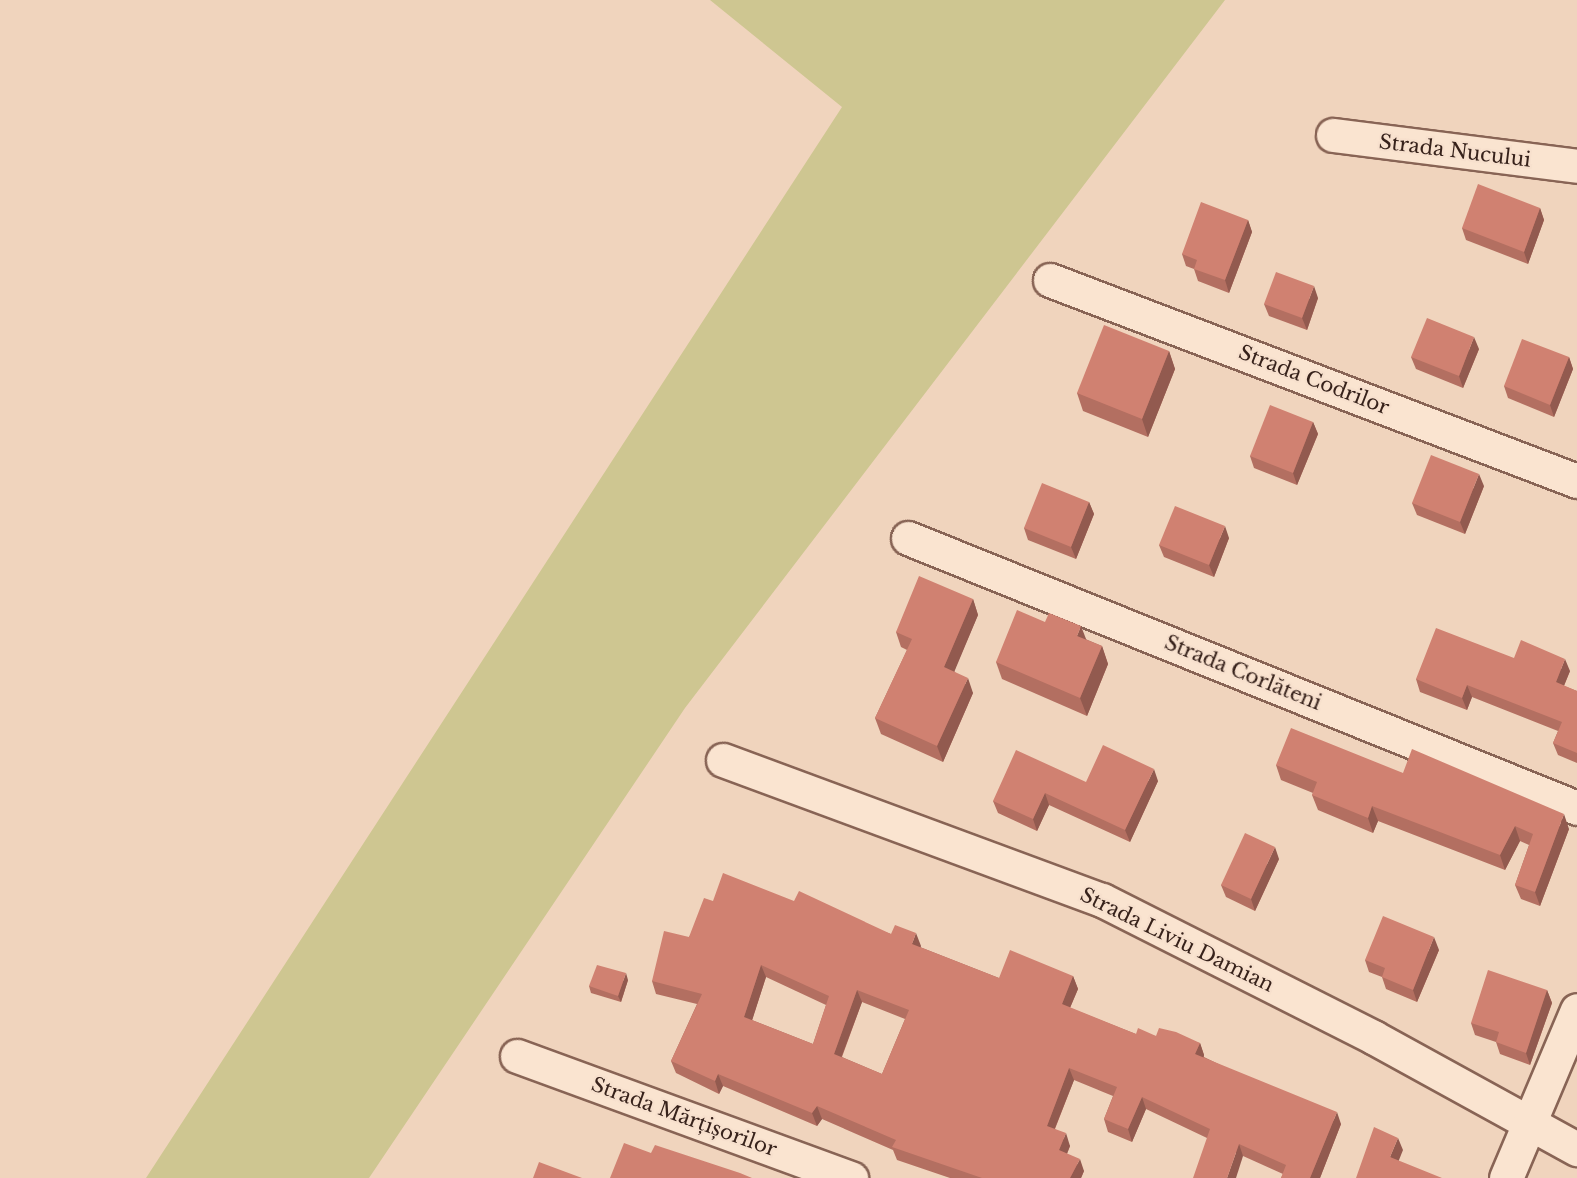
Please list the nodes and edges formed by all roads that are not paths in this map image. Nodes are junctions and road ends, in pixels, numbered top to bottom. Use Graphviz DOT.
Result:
graph roads {
  1 [pos="1333,135"];
  2 [pos="1577,166"];
  3 [pos="1050,280"];
  4 [pos="1577,481"];
  5 [pos="908,538"];
  6 [pos="723,760"];
  7 [pos="1577,808"];
  8 [pos="1577,1010"];
  9 [pos="517,1056"];
  10 [pos="1529,1124"];
  11 [pos="1577,1149"];
  12 [pos="851,1178"];
  13 [pos="1506,1178"];
  1 -- 2 [label="street, Strada Nucului"];
  3 -- 4 [label="street, Strada Codrilor"];
  5 -- 7 [label="street, Strada Corlăteni"];
  6 -- 10 [label="street, Strada Liviu Damian"];
  8 -- 10 [label="street"];
  9 -- 12 [label="street, Strada Mărțișorilor"];
  10 -- 11 [label="street, Strada Liviu Damian"];
  10 -- 13 [label="street"];
}
